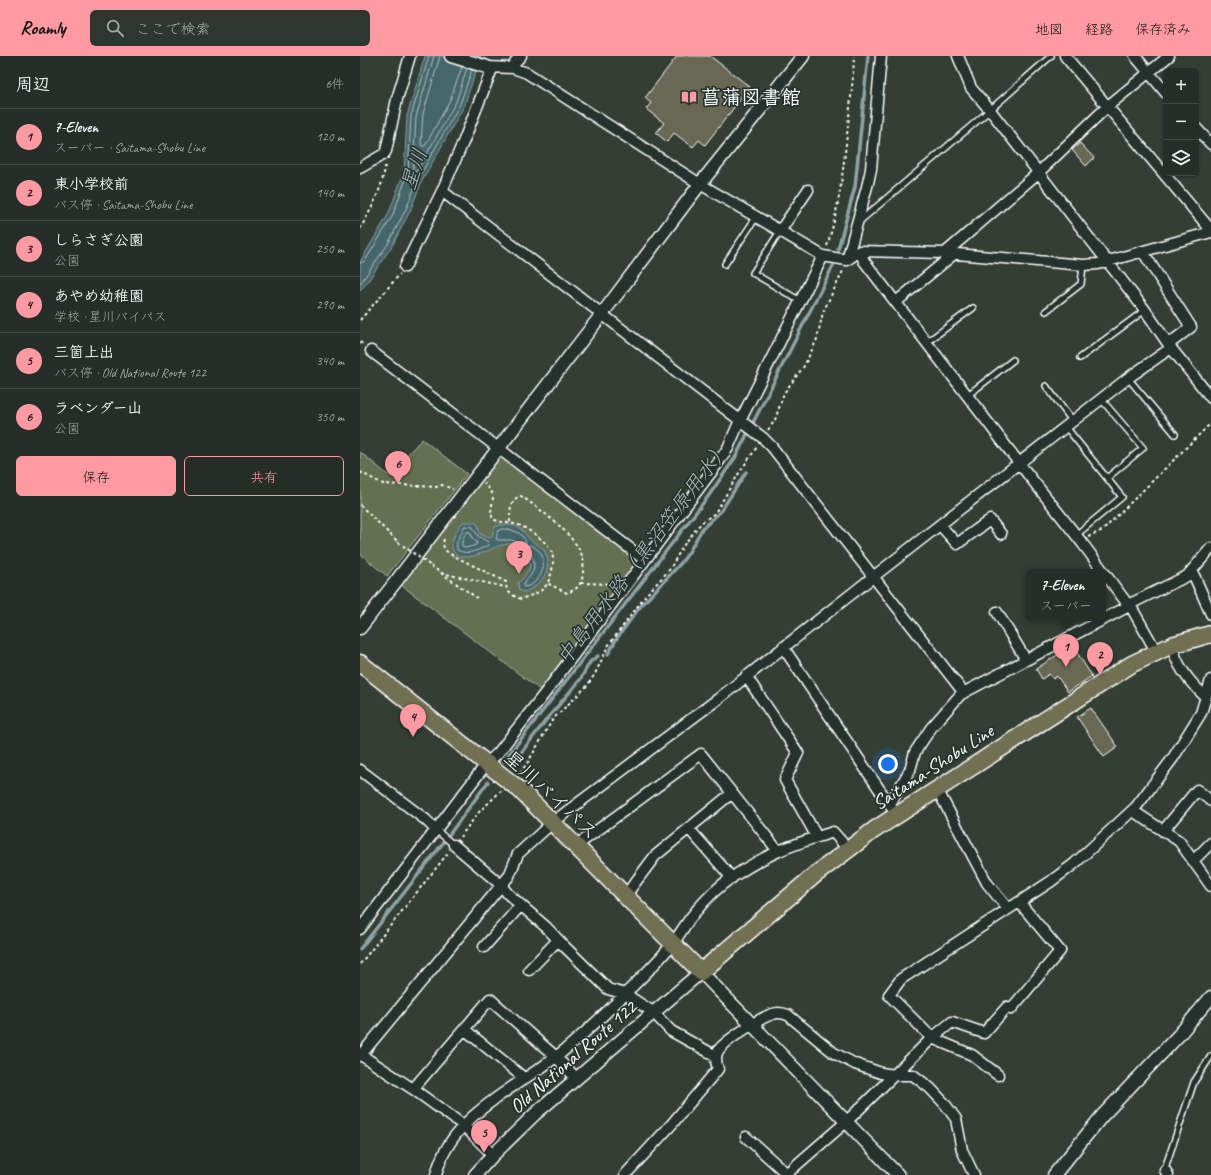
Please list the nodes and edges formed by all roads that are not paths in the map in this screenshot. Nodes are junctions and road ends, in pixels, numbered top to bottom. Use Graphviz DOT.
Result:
graph roads {
  1 [pos="410,56"];
  2 [pos="451,56"];
  3 [pos="521,56"];
  4 [pos="803,56"];
  5 [pos="881,56"];
  6 [pos="958,56"];
  7 [pos="1051,56"];
  8 [pos="1065,56"];
  9 [pos="1135,56"];
  10 [pos="1169,56"];
  11 [pos="490,68"];
  12 [pos="513,68"];
  13 [pos="1149,72"];
  14 [pos="1163,89"];
  15 [pos="1108,106"];
  16 [pos="990,110"];
  17 [pos="1199,135"];
  18 [pos="1211,144"];
  19 [pos="360,168"];
  20 [pos="1163,168"];
  21 [pos="1038,174"];
  22 [pos="1169,176"];
  23 [pos="700,184"];
  24 [pos="808,190"];
  25 [pos="442,191"];
  26 [pos="757,216"];
  27 [pos="856,224"];
  28 [pos="780,231"];
  29 [pos="1211,231"];
  30 [pos="860,251"];
  31 [pos="1143,252"];
  32 [pos="950,254"];
  33 [pos="826,256"];
  34 [pos="845,260"];
  35 [pos="1106,261"];
  36 [pos="725,264"];
  37 [pos="1083,265"];
  38 [pos="405,268"];
  39 [pos="800,301"];
  40 [pos="896,302"];
  41 [pos="973,308"];
  42 [pos="1145,310"];
  43 [pos="1046,311"];
  44 [pos="602,314"];
  45 [pos="927,342"];
  46 [pos="1170,346"];
  47 [pos="371,351"];
  48 [pos="1080,358"];
  49 [pos="1013,360"];
  50 [pos="1128,378"];
  51 [pos="1046,386"];
  52 [pos="968,395"];
  53 [pos="1211,398"];
  54 [pos="1101,399"];
  55 [pos="743,422"];
  56 [pos="1069,424"];
  57 [pos="1174,434"];
  58 [pos="499,448"];
  59 [pos="1020,463"];
  60 [pos="1107,478"];
  61 [pos="940,525"];
  62 [pos="1001,534"];
  63 [pos="1077,534"];
  64 [pos="1211,548"];
  65 [pos="644,560"];
  66 [pos="1103,569"];
  67 [pos="1192,571"];
  68 [pos="1106,573"];
  69 [pos="872,577"];
  70 [pos="1130,606"];
  71 [pos="997,612"];
  72 [pos="1211,614"];
  73 [pos="1106,618"];
  74 [pos="1101,621"];
  75 [pos="360,628"];
  76 [pos="1211,634"];
  77 [pos="1172,645"];
  78 [pos="783,647"];
  79 [pos="1156,651"];
  80 [pos="1026,660"];
  81 [pos="360,663"];
  82 [pos="746,676"];
  83 [pos="1211,680"];
  84 [pos="964,693"];
  85 [pos="1206,697"];
  86 [pos="487,763"];
  87 [pos="360,770"];
  88 [pos="937,789"];
  89 [pos="732,793"];
  90 [pos="1211,801"];
  91 [pos="893,810"];
  92 [pos="1133,811"];
  93 [pos="553,822"];
  94 [pos="689,829"];
  95 [pos="1162,831"];
  96 [pos="438,832"];
  97 [pos="817,837"];
  98 [pos="1211,844"];
  99 [pos="453,845"];
  100 [pos="576,846"];
  101 [pos="848,849"];
  102 [pos="778,851"];
  103 [pos="1193,861"];
  104 [pos="732,878"];
  105 [pos="501,885"];
  106 [pos="1211,886"];
  107 [pos="625,896"];
  108 [pos="1019,902"];
  109 [pos="521,905"];
  110 [pos="1008,908"];
  111 [pos="360,929"];
  112 [pos="558,940"];
  113 [pos="672,944"];
  114 [pos="484,947"];
  115 [pos="529,970"];
  116 [pos="701,972"];
  117 [pos="625,994"];
  118 [pos="1211,997"];
  119 [pos="653,1012"];
  120 [pos="751,1024"];
  121 [pos="464,1029"];
  122 [pos="932,1038"];
  123 [pos="360,1056"];
  124 [pos="716,1056"];
  125 [pos="1211,1056"];
  126 [pos="556,1057"];
  127 [pos="998,1075"];
  128 [pos="895,1076"];
  129 [pos="524,1078"];
  130 [pos="577,1079"];
  131 [pos="413,1089"];
  132 [pos="846,1122"];
  133 [pos="463,1126"];
  134 [pos="746,1137"];
  135 [pos="493,1155"];
  136 [pos="1165,1173"];
  137 [pos="477,1174"];
  138 [pos="785,1174"];
  139 [pos="436,1175"];
  140 [pos="625,1175"];
  141 [pos="898,1175"];
  142 [pos="974,1175"];
  143 [pos="1054,1175"];
  1 -- 19 [label="street"];
  2 -- 11 [label="street"];
  3 -- 12 [label="street"];
  4 -- 23 [label="street"];
  5 -- 27 [label="street"];
  6 -- 16 [label="street"];
  7 -- 16 [label="lane"];
  8 -- 15 [label="street"];
  9 -- 13 [label="street"];
  10 -- 13 [label="street"];
  11 -- 12 [label="street"];
  11 -- 25 [label="street"];
  12 -- 23 [label="street"];
  13 -- 14 [label="street"];
  13 -- 15 [label="street"];
  15 -- 20 [label="street"];
  15 -- 21 [label="street"];
  16 -- 21 [label="street"];
  16 -- 27 [label="lane"];
  17 -- 18 [label="street"];
  21 -- 32 [label="street"];
  21 -- 35 [label="street"];
  22 -- 29 [label="street"];
  23 -- 26 [label="street"];
  23 -- 44 [label="street"];
  24 -- 28 [label="street"];
  25 -- 38 [label="street"];
  25 -- 44 [label="street"];
  26 -- 28 [label="street"];
  26 -- 36 [label="lane"];
  27 -- 34 [label="street"];
  28 -- 33 [label="street"];
  28 -- 39 [label="lane"];
  29 -- 31 [label="street"];
  30 -- 32 [label="street"];
  30 -- 34 [label="street"];
  30 -- 40 [label="street"];
  31 -- 35 [label="street"];
  31 -- 46 [label="street"];
  32 -- 37 [label="street"];
  32 -- 40 [label="street"];
  33 -- 34 [label="street"];
  33 -- 39 [label="street"];
  35 -- 37 [label="street"];
  35 -- 42 [label="street"];
  37 -- 43 [label="lane"];
  39 -- 55 [label="street"];
  40 -- 45 [label="street"];
  41 -- 45 [label="lane"];
  42 -- 46 [label="street"];
  42 -- 48 [label="lane"];
  44 -- 55 [label="street"];
  44 -- 58 [label="street"];
  45 -- 52 [label="street"];
  46 -- 50 [label="street"];
  46 -- 53 [label="street"];
  47 -- 58 [label="street"];
  49 -- 52 [label="lane"];
  50 -- 54 [label="street"];
  50 -- 57 [label="lane"];
  51 -- 56 [label="lane"];
  52 -- 59 [label="street"];
  54 -- 56 [label="street"];
  54 -- 60 [label="lane"];
  55 -- 65 [label="street"];
  55 -- 69 [label="street"];
  56 -- 59 [label="street"];
  56 -- 60 [label="lane"];
  58 -- 65 [label="street"];
  58 -- 75 [label="street"];
  59 -- 61 [label="street"];
  59 -- 63 [label="street"];
  60 -- 63 [label="lane"];
  61 -- 62 [label="street"];
  61 -- 69 [label="street"];
  63 -- 66 [label="street"];
  64 -- 67 [label="street"];
  65 -- 86 [label="street"];
  67 -- 70 [label="street"];
  67 -- 72 [label="street"];
  68 -- 70 [label="street"];
  69 -- 78 [label="street"];
  69 -- 84 [label="street"];
  70 -- 73 [label="street"];
  70 -- 79 [label="street"];
  71 -- 80 [label="street"];
  74 -- 80 [label="street"];
  76 -- 77 [label="main road, Saitama-Shobu Line"];
  77 -- 79 [label="main road, Saitama-Shobu Line"];
  77 -- 85 [label="street"];
  78 -- 82 [label="street"];
  78 -- 91 [label="street"];
  79 -- 88 [label="main road, Saitama-Shobu Line"];
  80 -- 84 [label="street"];
  81 -- 86 [label="main road, 星川バイパス"];
  82 -- 93 [label="street"];
  82 -- 97 [label="street"];
  83 -- 85 [label="street"];
  84 -- 91 [label="street"];
  85 -- 92 [label="street"];
  86 -- 93 [label="main road, 星川バイパス"];
  86 -- 96 [label="street"];
  87 -- 96 [label="street"];
  88 -- 91 [label="main road, Saitama-Shobu Line"];
  88 -- 110 [label="street"];
  89 -- 94 [label="street"];
  89 -- 100 [label="street"];
  89 -- 102 [label="street"];
  90 -- 95 [label="street"];
  91 -- 101 [label="main road, Saitama-Shobu Line"];
  92 -- 95 [label="street"];
  92 -- 108 [label="street"];
  93 -- 100 [label="main road, 星川バイパス"];
  93 -- 105 [label="street"];
  94 -- 104 [label="street"];
  94 -- 107 [label="street"];
  95 -- 103 [label="street"];
  96 -- 99 [label="lane"];
  96 -- 111 [label="street"];
  97 -- 101 [label="street"];
  97 -- 102 [label="street"];
  98 -- 103 [label="street"];
  99 -- 105 [label="street"];
  100 -- 107 [label="main road, 星川バイパス"];
  101 -- 116 [label="main road, Saitama-Shobu Line"];
  102 -- 104 [label="street"];
  103 -- 106 [label="street"];
  104 -- 113 [label="street"];
  105 -- 109 [label="street"];
  105 -- 123 [label="street"];
  107 -- 113 [label="main road, 星川バイパス"];
  108 -- 110 [label="street"];
  108 -- 122 [label="street"];
  109 -- 112 [label="street"];
  109 -- 114 [label="street"];
  110 -- 122 [label="street"];
  112 -- 115 [label="street"];
  112 -- 117 [label="street"];
  113 -- 116 [label="main road, 星川バイパス"];
  113 -- 117 [label="street"];
  116 -- 119 [label="street, Old National Route 122"];
  116 -- 120 [label="street"];
  117 -- 119 [label="street"];
  117 -- 126 [label="street"];
  118 -- 143 [label="street"];
  119 -- 124 [label="street"];
  119 -- 130 [label="street, Old National Route 122"];
  120 -- 124 [label="street"];
  120 -- 128 [label="street"];
  120 -- 132 [label="street"];
  121 -- 126 [label="street"];
  121 -- 129 [label="street"];
  121 -- 131 [label="street"];
  122 -- 127 [label="street"];
  122 -- 128 [label="street"];
  123 -- 131 [label="street"];
  124 -- 140 [label="street"];
  125 -- 136 [label="lane"];
  126 -- 129 [label="street"];
  126 -- 130 [label="street"];
  128 -- 132 [label="street"];
  128 -- 142 [label="street"];
  129 -- 133 [label="street"];
  130 -- 135 [label="street, Old National Route 122"];
  131 -- 133 [label="street"];
  132 -- 138 [label="street"];
  132 -- 141 [label="street"];
  133 -- 135 [label="street"];
  133 -- 139 [label="street"];
  134 -- 138 [label="street"];
  135 -- 137 [label="street, Old National Route 122"];
}
